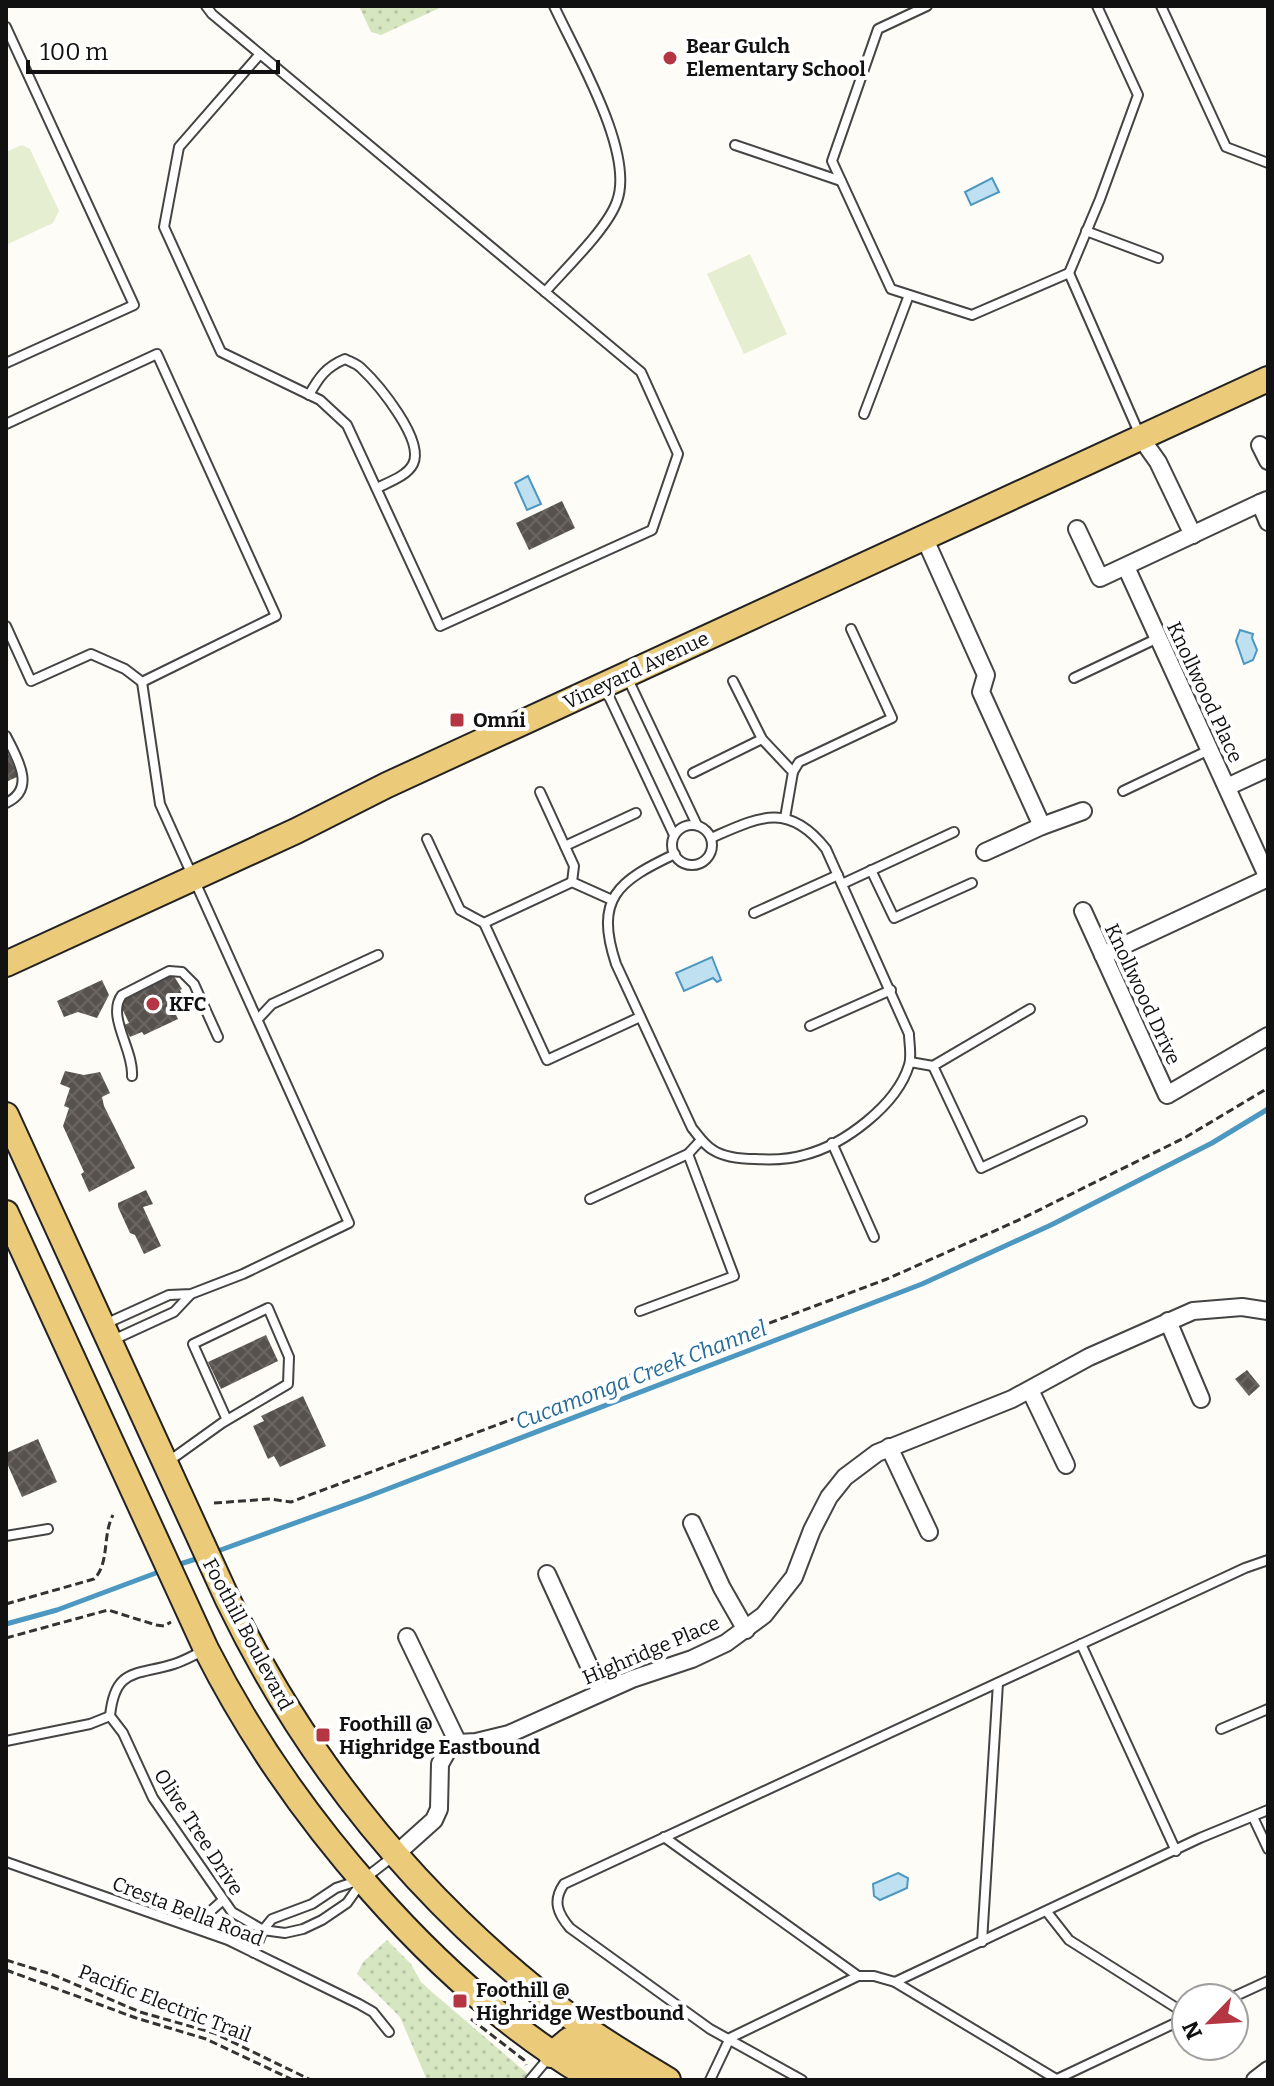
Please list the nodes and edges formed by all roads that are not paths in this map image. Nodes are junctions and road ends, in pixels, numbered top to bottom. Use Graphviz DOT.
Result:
graph roads {
  1 [pos="206,6"];
  2 [pos="554,6"];
  3 [pos="927,6"];
  4 [pos="1097,6"];
  5 [pos="1161,6"];
  6 [pos="6,27"];
  7 [pos="260,54"];
  8 [pos="735,145"];
  9 [pos="1268,163"];
  10 [pos="841,181"];
  11 [pos="1086,231"];
  12 [pos="1158,258"];
  13 [pos="1069,273"];
  14 [pos="545,292"];
  15 [pos="909,295"];
  16 [pos="6,363"];
  17 [pos="1268,379"];
  18 [pos="309,395"];
  19 [pos="864,414"];
  20 [pos="6,424"];
  21 [pos="1141,438"];
  22 [pos="1260,445"];
  23 [pos="1268,461"];
  24 [pos="377,488"];
  25 [pos="1264,502"];
  26 [pos="1268,522"];
  27 [pos="1077,529"];
  28 [pos="1193,535"];
  29 [pos="924,537"];
  30 [pos="1126,567"];
  31 [pos="6,626"];
  32 [pos="851,629"];
  33 [pos="1158,638"];
  34 [pos="626,675"];
  35 [pos="1074,678"];
  36 [pos="733,681"];
  37 [pos="142,682"];
  38 [pos="604,685"];
  39 [pos="6,736"];
  40 [pos="762,739"];
  41 [pos="1209,750"];
  42 [pos="1268,768"];
  43 [pos="793,772"];
  44 [pos="693,773"];
  45 [pos="1227,787"];
  46 [pos="1123,791"];
  47 [pos="540,792"];
  48 [pos="6,803"];
  49 [pos="1083,811"];
  50 [pos="636,813"];
  51 [pos="785,818"];
  52 [pos="697,825"];
  53 [pos="1042,826"];
  54 [pos="954,832"];
  55 [pos="674,835"];
  56 [pos="711,838"];
  57 [pos="427,839"];
  58 [pos="565,846"];
  59 [pos="985,852"];
  60 [pos="675,854"];
  61 [pos="871,870"];
  62 [pos="194,878"];
  63 [pos="1268,878"];
  64 [pos="840,880"];
  65 [pos="572,882"];
  66 [pos="972,883"];
  67 [pos="612,900"];
  68 [pos="1083,911"];
  69 [pos="754,913"];
  70 [pos="484,923"];
  71 [pos="378,955"];
  72 [pos="1103,955"];
  73 [pos="6,964"];
  74 [pos="891,990"];
  75 [pos="1030,1009"];
  76 [pos="640,1017"];
  77 [pos="258,1019"];
  78 [pos="810,1026"];
  79 [pos="1268,1036"];
  80 [pos="218,1037"];
  81 [pos="910,1062"];
  82 [pos="933,1066"];
  83 [pos="132,1076"];
  84 [pos="6,1115"];
  85 [pos="1082,1121"];
  86 [pos="701,1140"];
  87 [pos="832,1143"];
  88 [pos="688,1154"];
  89 [pos="590,1199"];
  90 [pos="6,1213"];
  91 [pos="874,1237"];
  92 [pos="191,1294"];
  93 [pos="640,1311"];
  94 [pos="1268,1311"];
  95 [pos="1168,1321"];
  96 [pos="106,1333"];
  97 [pos="1030,1390"];
  98 [pos="1201,1399"];
  99 [pos="227,1420"];
  100 [pos="889,1447"];
  101 [pos="165,1464"];
  102 [pos="1066,1465"];
  103 [pos="692,1523"];
  104 [pos="48,1529"];
  105 [pos="929,1532"];
  106 [pos="7,1534"];
  107 [pos="1268,1560"];
  108 [pos="547,1574"];
  109 [pos="746,1630"];
  110 [pos="407,1637"];
  111 [pos="1081,1644"];
  112 [pos="206,1649"];
  113 [pos="998,1683"];
  114 [pos="601,1692"];
  115 [pos="1268,1709"];
  116 [pos="110,1716"];
  117 [pos="1221,1729"];
  118 [pos="6,1741"];
  119 [pos="458,1743"];
  120 [pos="1268,1810"];
  121 [pos="1253,1817"];
  122 [pos="664,1837"];
  123 [pos="1268,1849"];
  124 [pos="1176,1851"];
  125 [pos="395,1855"];
  126 [pos="6,1862"];
  127 [pos="364,1879"];
  128 [pos="223,1900"];
  129 [pos="296,1911"];
  130 [pos="1047,1912"];
  131 [pos="194,1926"];
  132 [pos="303,1929"];
  133 [pos="263,1930"];
  134 [pos="982,1942"];
  135 [pos="254,1953"];
  136 [pos="858,1976"];
  137 [pos="895,1982"];
  138 [pos="1170,2006"];
  139 [pos="1170,2024"];
  140 [pos="389,2032"];
  141 [pos="730,2038"];
  142 [pos="551,2055"];
  143 [pos="1268,2070"];
  144 [pos="530,2080"];
  145 [pos="595,2080"];
  146 [pos="632,2080"];
  147 [pos="668,2080"];
  148 [pos="710,2080"];
  149 [pos="802,2080"];
  150 [pos="1056,2080"];
  151 [pos="1255,2080"];
  1 -- 7 [label="lane"];
  2 -- 14 [label="lane"];
  3 -- 10 [label="lane"];
  4 -- 11 [label="lane"];
  5 -- 9 [label="lane"];
  6 -- 16 [label="lane"];
  7 -- 14 [label="lane"];
  7 -- 18 [label="lane"];
  8 -- 10 [label="lane"];
  10 -- 15 [label="lane"];
  11 -- 12 [label="lane"];
  11 -- 13 [label="lane"];
  13 -- 15 [label="lane"];
  13 -- 21 [label="lane"];
  14 -- 24 [label="lane"];
  15 -- 19 [label="lane"];
  17 -- 21 [label="main road, Vineyard Avenue"];
  18 -- 24 [label="lane"];
  18 -- 24 [label="lane"];
  20 -- 37 [label="lane"];
  21 -- 28 [label="street"];
  21 -- 29 [label="main road, Vineyard Avenue"];
  22 -- 23 [label="street"];
  25 -- 26 [label="street"];
  25 -- 28 [label="street"];
  27 -- 30 [label="street"];
  28 -- 30 [label="street"];
  29 -- 34 [label="main road, Vineyard Avenue"];
  29 -- 53 [label="street"];
  30 -- 33 [label="street, Knollwood Place"];
  31 -- 37 [label="lane"];
  32 -- 43 [label="lane"];
  33 -- 35 [label="lane"];
  33 -- 41 [label="street, Knollwood Place"];
  34 -- 38 [label="main road, Vineyard Avenue"];
  34 -- 52 [label="lane"];
  36 -- 40 [label="lane"];
  37 -- 62 [label="lane"];
  38 -- 55 [label="lane"];
  38 -- 62 [label="main road, Vineyard Avenue"];
  39 -- 48 [label="lane"];
  40 -- 43 [label="lane"];
  40 -- 44 [label="lane"];
  41 -- 45 [label="street, Knollwood Place"];
  41 -- 46 [label="lane"];
  42 -- 45 [label="street"];
  43 -- 51 [label="lane"];
  45 -- 63 [label="street, Knollwood Place"];
  47 -- 58 [label="lane"];
  49 -- 53 [label="street"];
  50 -- 58 [label="lane"];
  51 -- 56 [label="lane"];
  51 -- 64 [label="lane"];
  52 -- 55 [label="lane"];
  52 -- 56 [label="lane"];
  53 -- 59 [label="street"];
  54 -- 61 [label="lane"];
  55 -- 60 [label="lane"];
  56 -- 60 [label="lane"];
  57 -- 70 [label="lane"];
  58 -- 65 [label="lane"];
  60 -- 67 [label="lane"];
  61 -- 64 [label="lane"];
  61 -- 66 [label="lane"];
  62 -- 73 [label="main road, Vineyard Avenue"];
  62 -- 77 [label="lane"];
  63 -- 72 [label="street, Knollwood Place"];
  64 -- 69 [label="lane"];
  64 -- 74 [label="lane"];
  65 -- 67 [label="lane"];
  65 -- 70 [label="lane"];
  67 -- 76 [label="lane"];
  68 -- 72 [label="street, Knollwood Drive"];
  70 -- 76 [label="lane"];
  71 -- 77 [label="lane"];
  72 -- 79 [label="street, Knollwood Drive"];
  74 -- 78 [label="lane"];
  74 -- 81 [label="lane"];
  75 -- 82 [label="lane"];
  76 -- 86 [label="lane"];
  77 -- 92 [label="lane"];
  80 -- 83 [label="lane"];
  81 -- 82 [label="lane"];
  81 -- 87 [label="lane"];
  82 -- 85 [label="lane"];
  84 -- 96 [label="main road, Foothill Boulevard"];
  86 -- 87 [label="lane"];
  86 -- 88 [label="lane"];
  87 -- 91 [label="lane"];
  88 -- 89 [label="lane"];
  88 -- 93 [label="lane"];
  90 -- 112 [label="main road, Foothill Boulevard"];
  92 -- 96 [label="lane"];
  92 -- 96 [label="lane"];
  94 -- 95 [label="street, Highridge Place"];
  95 -- 97 [label="street, Highridge Place"];
  95 -- 98 [label="street"];
  96 -- 101 [label="main road, Foothill Boulevard"];
  97 -- 100 [label="street, Highridge Place"];
  97 -- 102 [label="street"];
  99 -- 99 [label="lane"];
  99 -- 101 [label="lane"];
  100 -- 105 [label="street"];
  100 -- 109 [label="street, Highridge Place"];
  101 -- 125 [label="main road, Foothill Boulevard"];
  103 -- 109 [label="street"];
  104 -- 106 [label="lane"];
  107 -- 111 [label="lane"];
  108 -- 114 [label="street"];
  109 -- 114 [label="street, Highridge Place"];
  110 -- 119 [label="street"];
  111 -- 113 [label="lane"];
  111 -- 124 [label="lane"];
  112 -- 116 [label="lane"];
  112 -- 127 [label="main road, Foothill Boulevard"];
  113 -- 122 [label="lane"];
  113 -- 134 [label="lane"];
  114 -- 119 [label="street, Highridge Place"];
  115 -- 117 [label="lane"];
  116 -- 118 [label="lane"];
  116 -- 128 [label="lane, Olive Tree Drive"];
  119 -- 125 [label="street"];
  120 -- 121 [label="lane"];
  121 -- 123 [label="lane"];
  121 -- 124 [label="lane"];
  122 -- 136 [label="lane"];
  122 -- 141 [label="lane"];
  124 -- 130 [label="lane"];
  125 -- 127 [label="lane"];
  125 -- 147 [label="main road, Foothill Boulevard"];
  126 -- 131 [label="lane, Cresta Bella Road"];
  127 -- 129 [label="lane"];
  127 -- 132 [label="lane"];
  127 -- 142 [label="main road, Foothill Boulevard"];
  128 -- 131 [label="lane"];
  128 -- 133 [label="lane, Olive Tree Drive"];
  129 -- 132 [label="lane"];
  129 -- 133 [label="lane"];
  130 -- 134 [label="lane"];
  130 -- 138 [label="lane"];
  131 -- 135 [label="lane, Cresta Bella Road"];
  132 -- 133 [label="lane"];
  133 -- 135 [label="lane"];
  134 -- 137 [label="lane"];
  135 -- 140 [label="lane, Cresta Bella Road"];
  136 -- 137 [label="lane"];
  136 -- 141 [label="lane"];
  137 -- 150 [label="lane"];
  139 -- 150 [label="lane"];
  141 -- 148 [label="lane"];
  141 -- 149 [label="lane"];
  142 -- 144 [label="lane"];
  142 -- 145 [label="main road, Foothill Boulevard"];
  142 -- 146 [label="main road"];
  143 -- 151 [label="street"];
}
